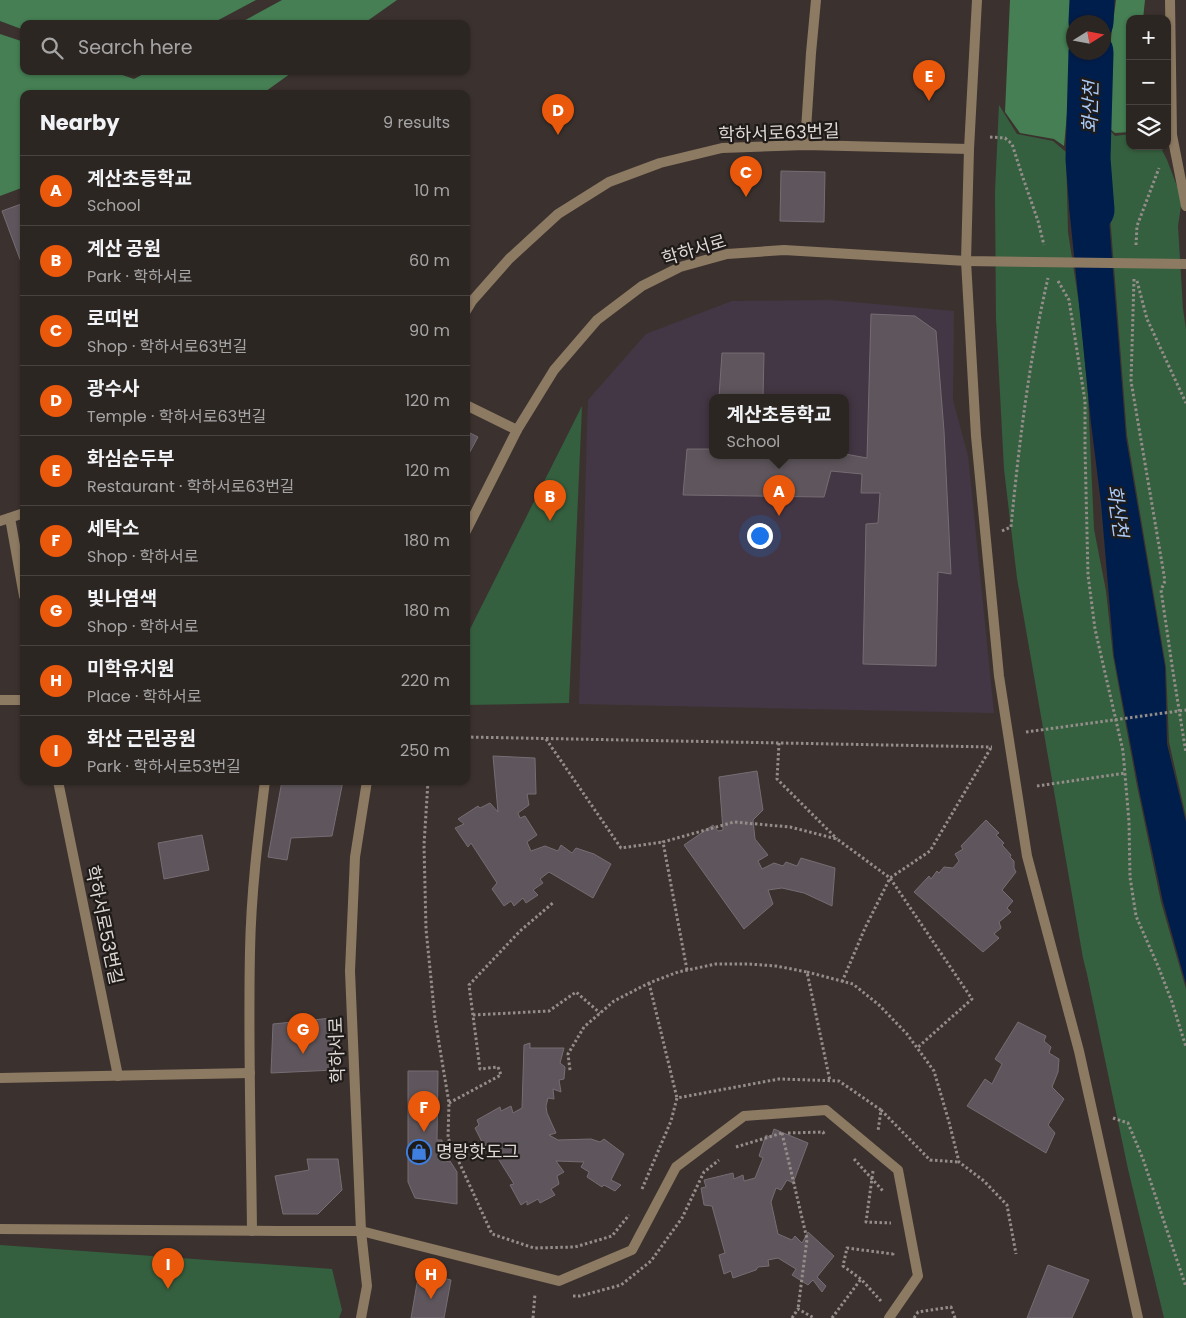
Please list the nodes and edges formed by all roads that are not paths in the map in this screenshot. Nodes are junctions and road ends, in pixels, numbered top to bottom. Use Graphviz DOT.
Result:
graph roads {
  1 [pos="816,0"];
  2 [pos="977,0"];
  3 [pos="1170,0"];
  4 [pos="805,146"];
  5 [pos="969,149"];
  6 [pos="1186,206"];
  7 [pos="966,261"];
  8 [pos="1186,264"];
  9 [pos="470,304"];
  10 [pos="470,407"];
  11 [pos="517,430"];
  12 [pos="20,514"];
  13 [pos="5,520"];
  14 [pos="470,523"];
  15 [pos="20,580"];
  16 [pos="0,700"];
  17 [pos="20,700"];
  18 [pos="59,785"];
  19 [pos="264,785"];
  20 [pos="366,785"];
  21 [pos="250,1073"];
  22 [pos="118,1076"];
  23 [pos="0,1078"];
  24 [pos="0,1229"];
  25 [pos="252,1231"];
  26 [pos="361,1231"];
  27 [pos="361,1318"];
  28 [pos="889,1318"];
  29 [pos="1138,1318"];
  1 -- 4 [label="street"];
  2 -- 5 [label="street"];
  3 -- 6 [label="street"];
  4 -- 5 [label="street, 학하서로63번길"];
  4 -- 9 [label="street, 학하서로63번길"];
  5 -- 7 [label="street"];
  7 -- 8 [label="street, 학하서로"];
  7 -- 11 [label="street, 학하서로"];
  7 -- 29 [label="street"];
  10 -- 11 [label="street"];
  11 -- 14 [label="street, 학하서로"];
  12 -- 13 [label="street"];
  13 -- 15 [label="street"];
  16 -- 17 [label="street"];
  18 -- 22 [label="street, 학하서로53번길"];
  19 -- 21 [label="street"];
  20 -- 26 [label="street, 학하서로"];
  21 -- 22 [label="street"];
  21 -- 25 [label="street"];
  22 -- 23 [label="street"];
  24 -- 25 [label="street"];
  25 -- 26 [label="street"];
  26 -- 27 [label="street, 학하서로"];
  26 -- 28 [label="street"];
}
